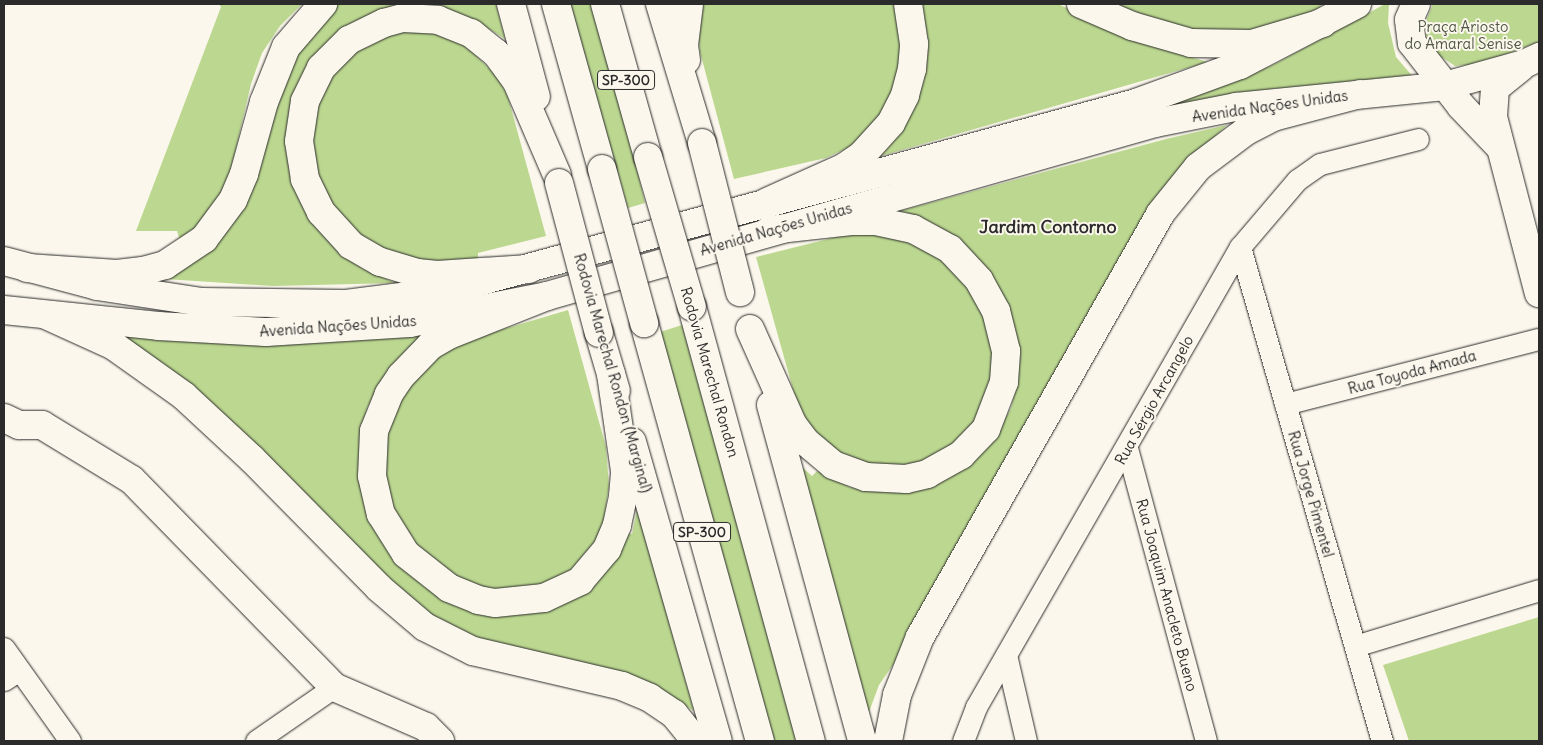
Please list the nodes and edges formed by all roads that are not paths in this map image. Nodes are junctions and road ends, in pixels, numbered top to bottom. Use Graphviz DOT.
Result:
graph roads {
  1 [pos="323,4"];
  2 [pos="511,4"];
  3 [pos="556,4"];
  4 [pos="605,4"];
  5 [pos="660,4"];
  6 [pos="690,4"];
  7 [pos="908,4"];
  8 [pos="1081,4"];
  9 [pos="1357,4"];
  10 [pos="1416,4"];
  11 [pos="1330,13"];
  12 [pos="1532,60"];
  13 [pos="1445,86"];
  14 [pos="1360,94"];
  15 [pos="698,132"];
  16 [pos="1418,139"];
  17 [pos="1501,149"];
  18 [pos="558,179"];
  19 [pos="768,202"];
  20 [pos="769,230"];
  21 [pos="1240,247"];
  22 [pos="15,264"];
  23 [pos="528,268"];
  24 [pos="1539,293"];
  25 [pos="547,296"];
  26 [pos="4,310"];
  27 [pos="46,315"];
  28 [pos="750,329"];
  29 [pos="1539,339"];
  30 [pos="611,374"];
  31 [pos="1285,404"];
  32 [pos="9,427"];
  33 [pos="1127,448"];
  34 [pos="1539,590"];
  35 [pos="1354,646"];
  36 [pos="4,648"];
  37 [pos="1006,655"];
  38 [pos="11,675"];
  39 [pos="334,687"];
  40 [pos="70,741"];
  41 [pos="256,741"];
  42 [pos="440,741"];
  43 [pos="696,741"];
  44 [pos="718,741"];
  45 [pos="760,741"];
  46 [pos="812,741"];
  47 [pos="862,741"];
  48 [pos="888,741"];
  49 [pos="962,741"];
  50 [pos="1026,741"];
  51 [pos="1206,741"];
  52 [pos="1382,741"];
  1 -- 22 [label="main road"];
  2 -- 18 [label="main road, Rodovia Marechal Rondon (Marginal)"];
  3 -- 45 [label="main road, SP-300, bridge"];
  4 -- 46 [label="main road, Rodovia Marechal Rondon / SP-300, bridge"];
  5 -- 15 [label="main road"];
  6 -- 15 [label="main road"];
  7 -- 19 [label="main road"];
  8 -- 11 [label="main road"];
  9 -- 11 [label="main road, Avenida Nações Unidas"];
  10 -- 13 [label="main road"];
  11 -- 19 [label="main road, Avenida Nações Unidas"];
  12 -- 13 [label="main road, Avenida Nações Unidas"];
  12 -- 17 [label="main road"];
  13 -- 14 [label="main road, Avenida Nações Unidas"];
  13 -- 17 [label="main road"];
  14 -- 20 [label="main road, Avenida Nações Unidas"];
  14 -- 48 [label="main road"];
  15 -- 28 [label="main road, bridge"];
  16 -- 21 [label="street, Rua Sérgio Arcangelo"];
  17 -- 24 [label="main road"];
  18 -- 23 [label="main road"];
  18 -- 30 [label="main road, Rodovia Marechal Rondon (Marginal), bridge"];
  19 -- 23 [label="main road, Avenida Nações Unidas"];
  20 -- 25 [label="main road, Avenida Nações Unidas"];
  20 -- 28 [label="main road"];
  21 -- 31 [label="street, Rua Jorge Pimentel"];
  21 -- 33 [label="street, Rua Sérgio Arcangelo"];
  22 -- 23 [label="main road, Avenida Nações Unidas"];
  25 -- 27 [label="main road, Avenida Nações Unidas"];
  25 -- 30 [label="main road"];
  26 -- 27 [label="main road, Avenida Nações Unidas"];
  27 -- 43 [label="main road"];
  28 -- 47 [label="main road"];
  29 -- 31 [label="street, Rua Toyoda Amada"];
  30 -- 44 [label="main road, Rodovia Marechal Rondon (Marginal)"];
  31 -- 35 [label="street, Rua Jorge Pimentel"];
  32 -- 39 [label="main road"];
  33 -- 37 [label="street, Rua Sérgio Arcangelo"];
  33 -- 51 [label="street, Rua Joaquim Anacleto Bueno"];
  34 -- 35 [label="street"];
  35 -- 52 [label="street, Rua Jorge Pimentel"];
  36 -- 38 [label="street"];
  37 -- 49 [label="street, Rua Sérgio Arcangelo"];
  37 -- 50 [label="street"];
  38 -- 40 [label="street"];
  39 -- 41 [label="street"];
  39 -- 42 [label="main road"];
}
